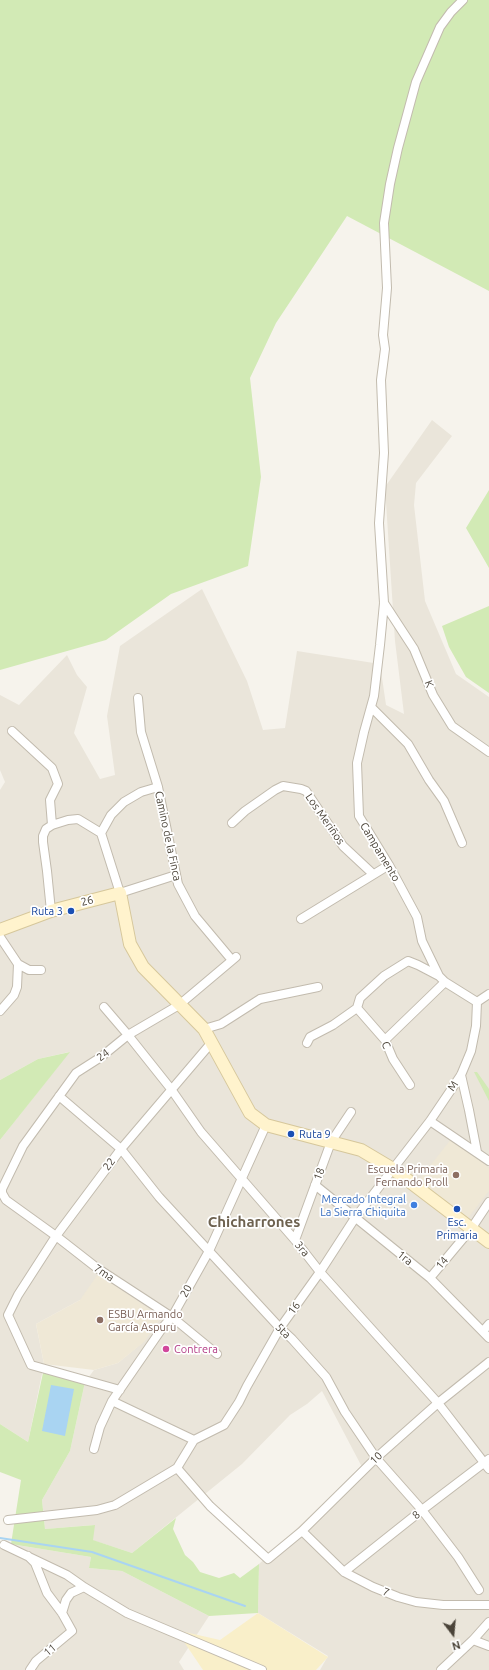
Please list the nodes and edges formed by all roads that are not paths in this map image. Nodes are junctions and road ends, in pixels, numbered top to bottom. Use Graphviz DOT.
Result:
graph roads {
  1 [pos="463,0"];
  2 [pos="384,603"];
  3 [pos="138,698"];
  4 [pos="371,707"];
  5 [pos="12,731"];
  6 [pos="489,752"];
  7 [pos="158,787"];
  8 [pos="232,823"];
  9 [pos="52,825"];
  10 [pos="101,833"];
  11 [pos="462,843"];
  12 [pos="389,865"];
  13 [pos="373,874"];
  14 [pos="176,875"];
  15 [pos="120,892"];
  16 [pos="51,911"];
  17 [pos="301,918"];
  18 [pos="0,930"];
  19 [pos="0,937"];
  20 [pos="234,958"];
  21 [pos="18,964"];
  22 [pos="41,970"];
  23 [pos="439,976"];
  24 [pos="446,982"];
  25 [pos="318,987"];
  26 [pos="489,994"];
  27 [pos="476,1002"];
  28 [pos="179,1004"];
  29 [pos="104,1007"];
  30 [pos="357,1008"];
  31 [pos="0,1011"];
  32 [pos="204,1029"];
  33 [pos="128,1035"];
  34 [pos="385,1040"];
  35 [pos="212,1042"];
  36 [pos="307,1043"];
  37 [pos="461,1075"];
  38 [pos="410,1085"];
  39 [pos="172,1089"];
  40 [pos="59,1096"];
  41 [pos="352,1112"];
  42 [pos="430,1121"];
  43 [pos="266,1124"];
  44 [pos="331,1142"];
  45 [pos="121,1149"];
  46 [pos="477,1152"];
  47 [pos="489,1161"];
  48 [pos="393,1169"];
  49 [pos="241,1179"];
  50 [pos="3,1185"];
  51 [pos="314,1185"];
  52 [pos="489,1202"];
  53 [pos="355,1218"];
  54 [pos="470,1229"];
  55 [pos="56,1236"];
  56 [pos="295,1240"];
  57 [pos="489,1242"];
  58 [pos="209,1251"];
  59 [pos="320,1272"];
  60 [pos="430,1278"];
  61 [pos="172,1317"];
  62 [pos="489,1324"];
  63 [pos="280,1328"];
  64 [pos="486,1335"];
  65 [pos="217,1354"];
  66 [pos="489,1362"];
  67 [pos="120,1390"];
  68 [pos="112,1401"];
  69 [pos="438,1403"];
  70 [pos="194,1440"];
  71 [pos="94,1449"];
  72 [pos="376,1458"];
  73 [pos="487,1464"];
  74 [pos="177,1468"];
  75 [pos="422,1510"];
  76 [pos="8,1520"];
  77 [pos="302,1531"];
  78 [pos="4,1545"];
  79 [pos="28,1556"];
  80 [pos="344,1572"];
  81 [pos="84,1587"];
  82 [pos="479,1590"];
  83 [pos="489,1605"];
  84 [pos="62,1613"];
  85 [pos="489,1622"];
  86 [pos="473,1640"];
  87 [pos="489,1646"];
  88 [pos="30,1670"];
  89 [pos="262,1670"];
  90 [pos="441,1670"];
  1 -- 2 [label="street, Campamento"];
  2 -- 4 [label="street, Campamento"];
  2 -- 6 [label="street, K"];
  3 -- 7 [label="street, Camino de la Finca"];
  4 -- 11 [label="street"];
  4 -- 12 [label="street, Campamento"];
  5 -- 9 [label="street"];
  7 -- 10 [label="street"];
  7 -- 14 [label="street, Camino de la Finca"];
  8 -- 13 [label="street, Los Meriños"];
  9 -- 10 [label="street"];
  9 -- 16 [label="street"];
  10 -- 15 [label="street"];
  12 -- 13 [label="street"];
  12 -- 23 [label="street, Campamento"];
  13 -- 17 [label="street"];
  14 -- 15 [label="street, 26"];
  14 -- 20 [label="street, Camino de la Finca"];
  15 -- 16 [label="street, 26"];
  15 -- 28 [label="street"];
  16 -- 18 [label="street, 26"];
  19 -- 21 [label="street"];
  20 -- 28 [label="street, 24"];
  21 -- 22 [label="street"];
  21 -- 31 [label="street"];
  23 -- 24 [label="street, Campamento"];
  23 -- 30 [label="street"];
  24 -- 27 [label="street, Campamento"];
  24 -- 34 [label="street"];
  25 -- 32 [label="street"];
  26 -- 27 [label="street"];
  27 -- 37 [label="street, M"];
  28 -- 32 [label="street"];
  28 -- 33 [label="street, 24"];
  29 -- 33 [label="street, 3ra"];
  30 -- 34 [label="street, C"];
  30 -- 36 [label="street"];
  32 -- 35 [label="street"];
  33 -- 39 [label="street, 3ra"];
  33 -- 40 [label="street, 24"];
  34 -- 38 [label="street, C"];
  35 -- 39 [label="street, 22"];
  35 -- 43 [label="street"];
  37 -- 42 [label="street, M"];
  37 -- 46 [label="street"];
  39 -- 45 [label="street, 22"];
  39 -- 49 [label="street, 3ra"];
  40 -- 45 [label="street, 5ta"];
  40 -- 50 [label="street, 24"];
  41 -- 44 [label="street, 18"];
  42 -- 46 [label="street"];
  42 -- 48 [label="street, M"];
  43 -- 44 [label="street"];
  43 -- 49 [label="street, 20"];
  44 -- 48 [label="street"];
  44 -- 51 [label="street, 18"];
  45 -- 55 [label="street, 22"];
  45 -- 58 [label="street, 5ta"];
  46 -- 47 [label="street"];
  48 -- 53 [label="street, 16"];
  48 -- 54 [label="street"];
  49 -- 56 [label="street, 3ra"];
  49 -- 58 [label="street, 20"];
  50 -- 55 [label="street, 7ma"];
  51 -- 53 [label="street, 1ra"];
  51 -- 56 [label="street, 18"];
  52 -- 54 [label="street, 14"];
  53 -- 59 [label="street, 16"];
  53 -- 60 [label="street, 1ra"];
  54 -- 57 [label="street"];
  54 -- 60 [label="street, 14"];
  55 -- 61 [label="street, 7ma"];
  55 -- 67 [label="street, 22"];
  56 -- 59 [label="street, 3ra"];
  58 -- 61 [label="street, 20"];
  58 -- 63 [label="street, 5ta"];
  59 -- 63 [label="street, 16"];
  59 -- 69 [label="street, 3ra"];
  60 -- 64 [label="street, 1ra"];
  61 -- 65 [label="street, 7ma"];
  61 -- 67 [label="street, 20"];
  62 -- 64 [label="street"];
  63 -- 70 [label="street, 16"];
  63 -- 72 [label="street, 5ta"];
  66 -- 69 [label="street, 10"];
  67 -- 68 [label="street, 20"];
  68 -- 70 [label="street"];
  68 -- 71 [label="street, 20"];
  69 -- 72 [label="street, 10"];
  69 -- 73 [label="street, 3ra"];
  70 -- 74 [label="street"];
  72 -- 75 [label="street, 5ta"];
  72 -- 77 [label="street, 10"];
  73 -- 75 [label="street, 8"];
  74 -- 76 [label="street"];
  74 -- 77 [label="street, 10"];
  75 -- 80 [label="street, 8"];
  75 -- 82 [label="street, 5ta"];
  77 -- 80 [label="street, 7"];
  78 -- 79 [label="street"];
  79 -- 81 [label="street"];
  79 -- 84 [label="street"];
  80 -- 83 [label="street, 7"];
  81 -- 84 [label="street"];
  81 -- 89 [label="street"];
  84 -- 88 [label="street, 11"];
  85 -- 86 [label="street"];
  86 -- 87 [label="street"];
  86 -- 90 [label="street"];
}
